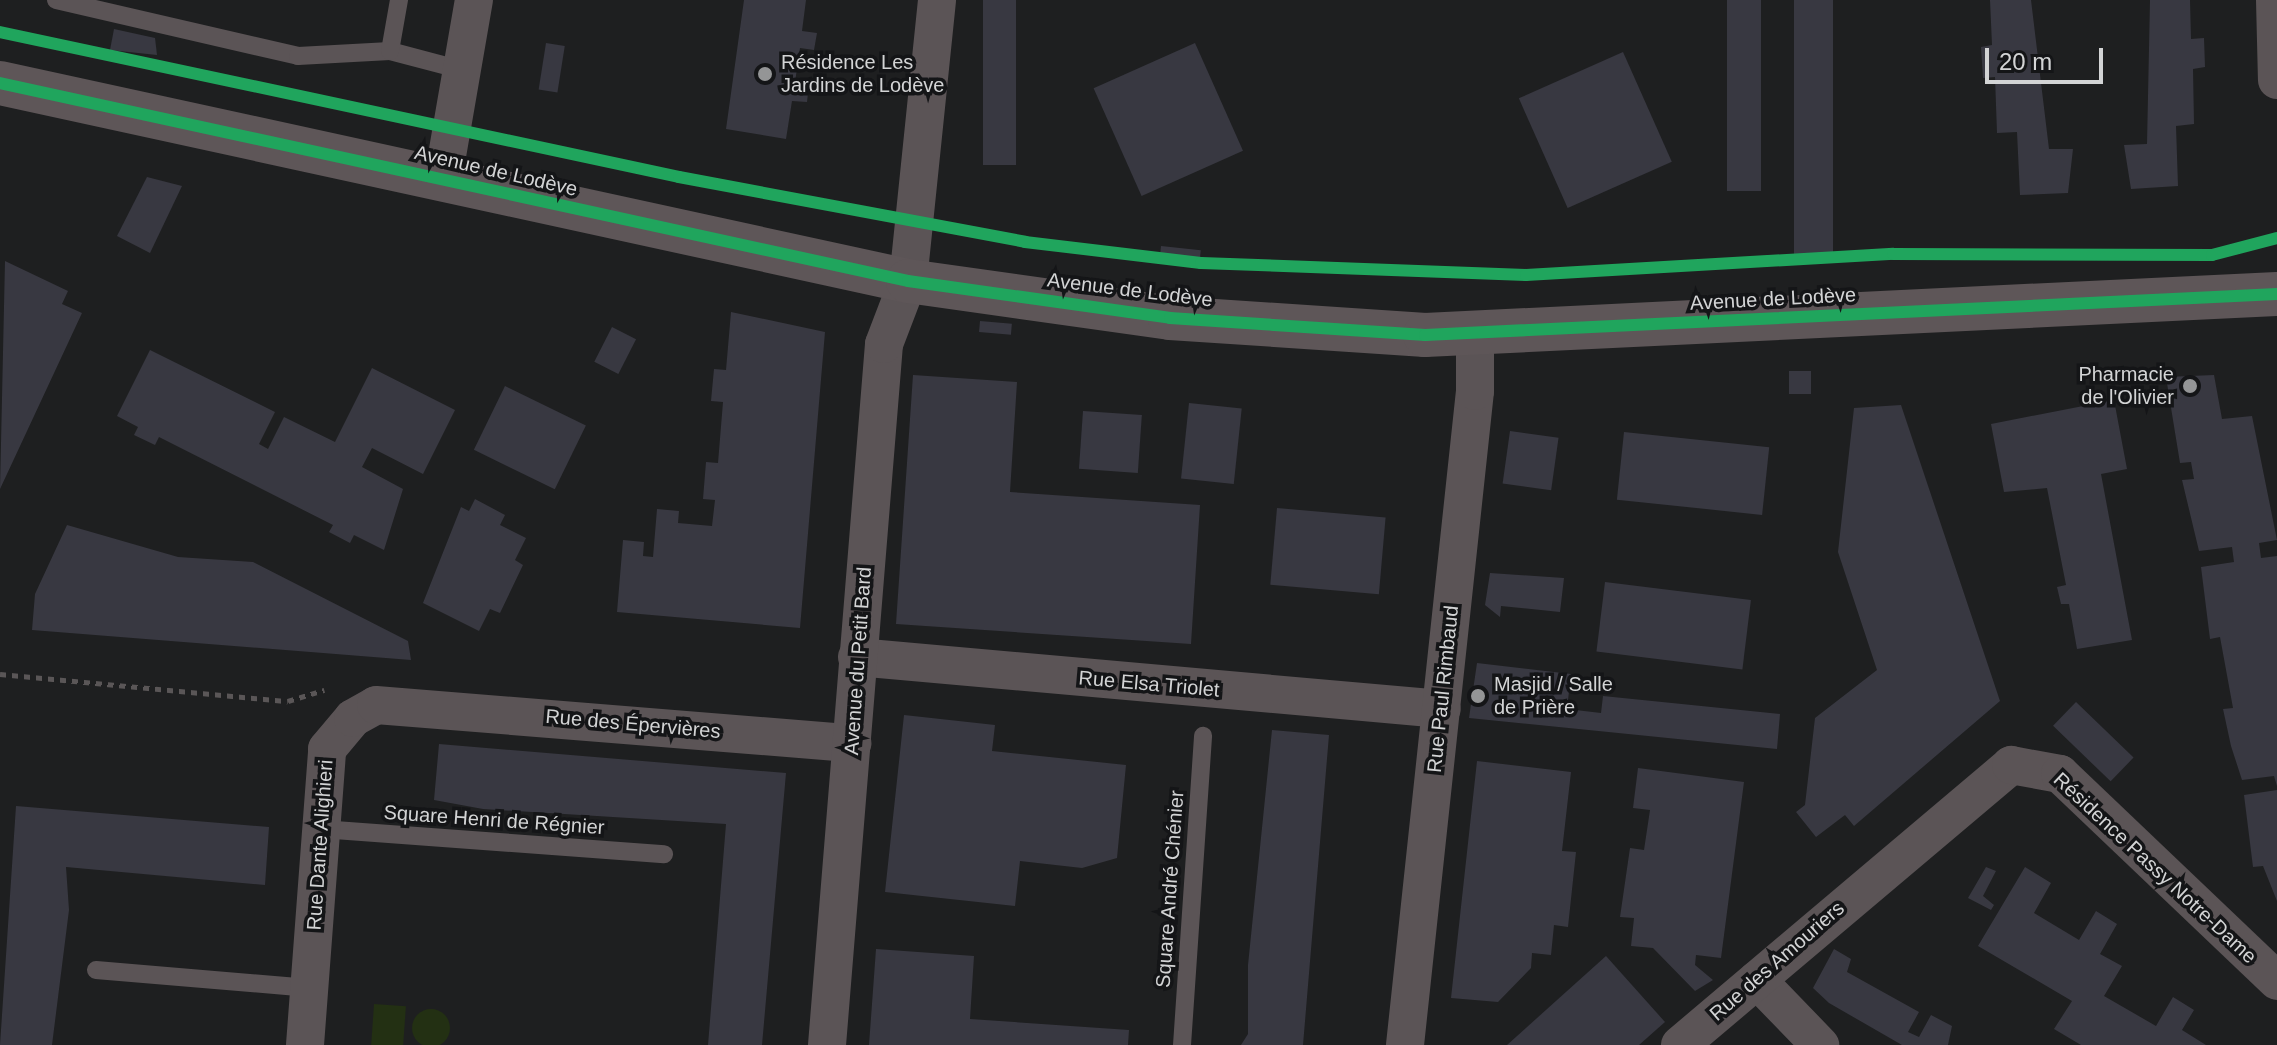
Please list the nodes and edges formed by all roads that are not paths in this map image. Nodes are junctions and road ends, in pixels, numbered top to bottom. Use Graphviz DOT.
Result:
graph roads {
  1 [pos="56,0"];
  2 [pos="399,0"];
  3 [pos="474,0"];
  4 [pos="937,0"];
  5 [pos="2275,0"];
  6 [pos="390,51"];
  7 [pos="462,70"];
  8 [pos="2277,80"];
  9 [pos="0,83"];
  10 [pos="443,179"];
  11 [pos="908,281"];
  12 [pos="2277,294"];
  13 [pos="1475,333"];
  14 [pos="857,657"];
  15 [pos="414,703"];
  16 [pos="1442,709"];
  17 [pos="1203,736"];
  18 [pos="852,743"];
  19 [pos="321,829"];
  20 [pos="664,854"];
  21 [pos="1875,876"];
  22 [pos="96,970"];
  23 [pos="1757,980"];
  24 [pos="2277,981"];
  25 [pos="309,988"];
  26 [pos="305,1045"];
  27 [pos="827,1045"];
  28 [pos="1182,1045"];
  29 [pos="1405,1045"];
  30 [pos="1680,1045"];
  31 [pos="1820,1045"];
  1 -- 6 [label="lane"];
  2 -- 6 [label="lane"];
  3 -- 7 [label="street"];
  4 -- 11 [label="street, Avenue du Petit Bard"];
  5 -- 8 [label="street"];
  6 -- 7 [label="lane"];
  7 -- 10 [label="street"];
  9 -- 10 [label="street, Avenue de Lodève"];
  10 -- 11 [label="street, Avenue de Lodève"];
  11 -- 13 [label="street, Avenue de Lodève"];
  11 -- 14 [label="street, Avenue du Petit Bard"];
  12 -- 13 [label="street, Avenue de Lodève"];
  13 -- 16 [label="street, Rue Paul Rimbaud"];
  14 -- 16 [label="street, Rue Elsa Triolet"];
  14 -- 18 [label="street, Avenue du Petit Bard"];
  15 -- 18 [label="street, Rue des Épervières"];
  15 -- 19 [label="street, Rue Dante Alighieri"];
  16 -- 29 [label="street, Rue Paul Rimbaud"];
  17 -- 28 [label="lane, Square André Chénier"];
  18 -- 27 [label="street, Avenue du Petit Bard"];
  19 -- 20 [label="lane, Square Henri de Régnier"];
  19 -- 25 [label="street, Rue Dante Alighieri"];
  21 -- 23 [label="street, Rue des Amouriers"];
  21 -- 24 [label="street, Résidence Passy Notre-Dame"];
  22 -- 25 [label="lane"];
  23 -- 30 [label="street, Rue des Amouriers"];
  23 -- 31 [label="street"];
  25 -- 26 [label="street, Rue Dante Alighieri"];
}
